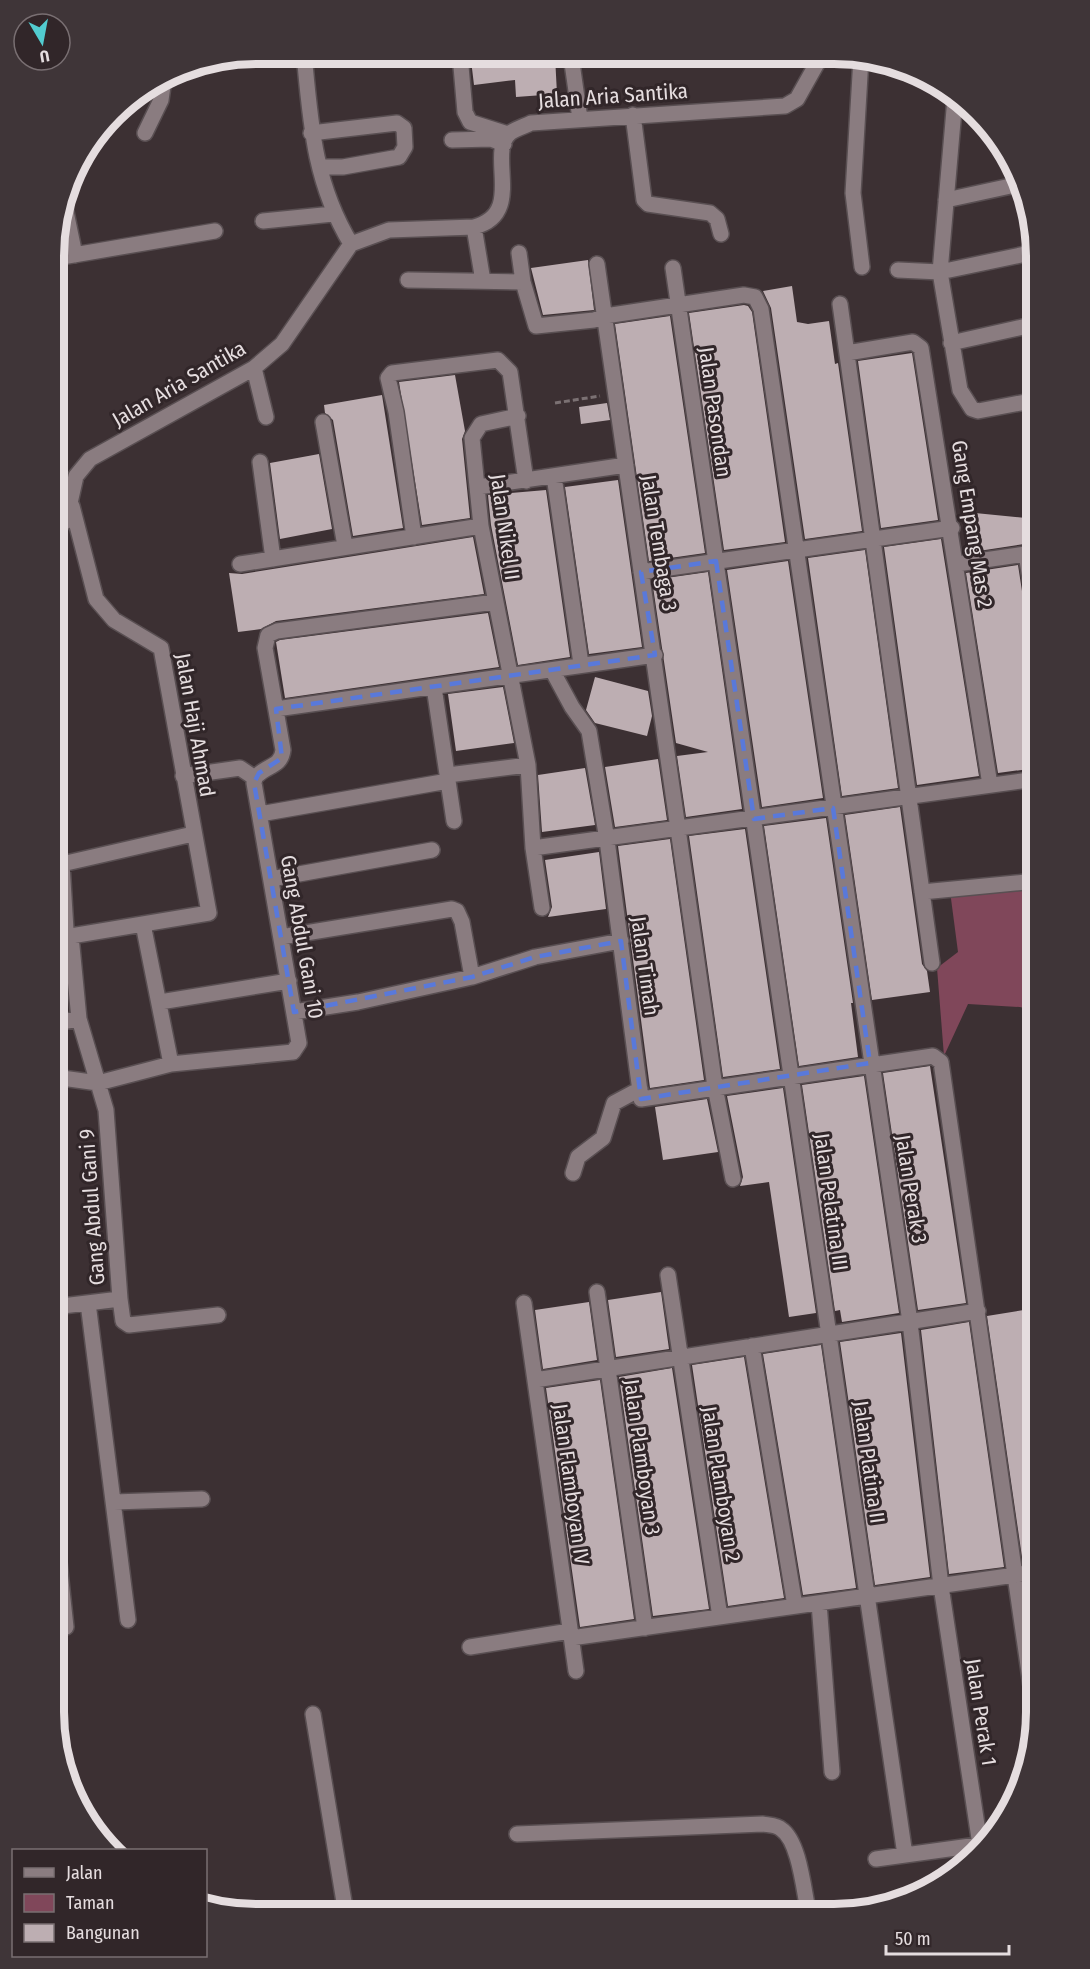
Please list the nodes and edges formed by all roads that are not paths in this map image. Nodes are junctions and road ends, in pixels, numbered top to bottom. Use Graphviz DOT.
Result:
graph roads {
  1 [pos="305,64"];
  2 [pos="461,64"];
  3 [pos="572,64"];
  4 [pos="816,64"];
  5 [pos="861,66"];
  6 [pos="163,89"];
  7 [pos="954,108"];
  8 [pos="633,115"];
  9 [pos="580,119"];
  10 [pos="145,133"];
  11 [pos="312,133"];
  12 [pos="506,139"];
  13 [pos="452,140"];
  14 [pos="320,167"];
  15 [pos="1011,186"];
  16 [pos="946,200"];
  17 [pos="333,214"];
  18 [pos="68,220"];
  19 [pos="263,221"];
  20 [pos="474,227"];
  21 [pos="214,231"];
  22 [pos="721,234"];
  23 [pos="351,243"];
  24 [pos="519,253"];
  25 [pos="1026,254"];
  26 [pos="75,255"];
  27 [pos="64,257"];
  28 [pos="597,264"];
  29 [pos="862,267"];
  30 [pos="673,268"];
  31 [pos="898,270"];
  32 [pos="940,272"];
  33 [pos="408,280"];
  34 [pos="483,281"];
  35 [pos="524,282"];
  36 [pos="678,304"];
  37 [pos="840,304"];
  38 [pos="605,316"];
  39 [pos="1026,326"];
  40 [pos="951,343"];
  41 [pos="847,353"];
  42 [pos="254,369"];
  43 [pos="1026,402"];
  44 [pos="518,416"];
  45 [pos="266,417"];
  46 [pos="323,422"];
  47 [pos="260,462"];
  48 [pos="626,465"];
  49 [pos="554,476"];
  50 [pos="526,481"];
  51 [pos="478,487"];
  52 [pos="72,506"];
  53 [pos="64,522"];
  54 [pos="482,526"];
  55 [pos="951,528"];
  56 [pos="414,537"];
  57 [pos="872,539"];
  58 [pos="345,546"];
  59 [pos="795,550"];
  60 [pos="1026,554"];
  61 [pos="273,559"];
  62 [pos="716,561"];
  63 [pos="240,564"];
  64 [pos="957,564"];
  65 [pos="641,572"];
  66 [pos="495,602"];
  67 [pos="656,655"];
  68 [pos="581,664"];
  69 [pos="552,670"];
  70 [pos="509,676"];
  71 [pos="434,687"];
  72 [pos="276,709"];
  73 [pos="528,765"];
  74 [pos="183,776"];
  75 [pos="255,778"];
  76 [pos="448,778"];
  77 [pos="1026,780"];
  78 [pos="990,785"];
  79 [pos="908,797"];
  80 [pos="833,808"];
  81 [pos="260,814"];
  82 [pos="754,819"];
  83 [pos="453,821"];
  84 [pos="678,830"];
  85 [pos="193,834"];
  86 [pos="608,840"];
  87 [pos="533,848"];
  88 [pos="432,850"];
  89 [pos="64,863"];
  90 [pos="271,879"];
  91 [pos="1026,882"];
  92 [pos="922,892"];
  93 [pos="542,908"];
  94 [pos="143,924"];
  95 [pos="64,932"];
  96 [pos="281,937"];
  97 [pos="621,941"];
  98 [pos="932,963"];
  99 [pos="472,977"];
  100 [pos="289,981"];
  101 [pos="160,1002"];
  102 [pos="294,1012"];
  103 [pos="80,1019"];
  104 [pos="64,1022"];
  105 [pos="870,1063"];
  106 [pos="171,1064"];
  107 [pos="791,1075"];
  108 [pos="64,1078"];
  109 [pos="98,1083"];
  110 [pos="715,1087"];
  111 [pos="641,1094"];
  112 [pos="573,1173"];
  113 [pos="733,1179"];
  114 [pos="668,1275"];
  115 [pos="597,1292"];
  116 [pos="120,1299"];
  117 [pos="88,1303"];
  118 [pos="524,1303"];
  119 [pos="64,1306"];
  120 [pos="978,1311"];
  121 [pos="218,1315"];
  122 [pos="910,1322"];
  123 [pos="829,1334"];
  124 [pos="752,1346"];
  125 [pos="680,1358"];
  126 [pos="608,1369"];
  127 [pos="535,1380"];
  128 [pos="202,1500"];
  129 [pos="114,1502"];
  130 [pos="1025,1574"];
  131 [pos="1015,1575"];
  132 [pos="941,1586"];
  133 [pos="868,1596"];
  134 [pos="819,1603"];
  135 [pos="795,1606"];
  136 [pos="64,1608"];
  137 [pos="720,1617"];
  138 [pos="128,1620"];
  139 [pos="66,1627"];
  140 [pos="645,1628"];
  141 [pos="571,1634"];
  142 [pos="1025,1645"];
  143 [pos="470,1647"];
  144 [pos="576,1671"];
  145 [pos="313,1714"];
  146 [pos="832,1772"];
  147 [pos="517,1834"];
  148 [pos="981,1835"];
  149 [pos="971,1846"];
  150 [pos="905,1855"];
  151 [pos="876,1859"];
  152 [pos="344,1904"];
  153 [pos="806,1904"];
  1 -- 11 [label="street"];
  2 -- 12 [label="street"];
  3 -- 9 [label="street"];
  4 -- 8 [label="street, Jalan Aria Santika"];
  5 -- 29 [label="street"];
  6 -- 10 [label="street"];
  7 -- 16 [label="street"];
  8 -- 9 [label="street, Jalan Aria Santika"];
  8 -- 22 [label="street"];
  9 -- 12 [label="street, Jalan Aria Santika"];
  11 -- 14 [label="street"];
  11 -- 14 [label="street"];
  12 -- 13 [label="street"];
  12 -- 20 [label="street"];
  14 -- 17 [label="street"];
  15 -- 16 [label="street"];
  16 -- 32 [label="street"];
  17 -- 19 [label="street"];
  17 -- 23 [label="street"];
  18 -- 26 [label="street"];
  20 -- 23 [label="street"];
  20 -- 34 [label="street"];
  21 -- 26 [label="street"];
  23 -- 42 [label="street, Jalan Aria Santika"];
  24 -- 35 [label="street"];
  25 -- 32 [label="street"];
  26 -- 27 [label="street"];
  28 -- 38 [label="street, Jalan Tembaga 3"];
  30 -- 36 [label="street, Jalan Pasondan"];
  31 -- 32 [label="street"];
  32 -- 40 [label="street"];
  33 -- 34 [label="street"];
  34 -- 35 [label="street"];
  35 -- 38 [label="street"];
  36 -- 38 [label="street"];
  36 -- 59 [label="street, Jalan Perak 3"];
  36 -- 62 [label="street, Jalan Pasondan"];
  37 -- 41 [label="street"];
  38 -- 48 [label="street, Jalan Tembaga 3"];
  39 -- 40 [label="street"];
  40 -- 43 [label="street"];
  41 -- 55 [label="street, Gang Empang Mas 2"];
  41 -- 57 [label="street"];
  42 -- 45 [label="street"];
  42 -- 52 [label="street, Jalan Aria Santika"];
  44 -- 50 [label="street"];
  44 -- 51 [label="street, Jalan Nikel II"];
  44 -- 56 [label="street"];
  46 -- 58 [label="street"];
  47 -- 61 [label="street"];
  48 -- 49 [label="street"];
  48 -- 65 [label="street, Jalan Tembaga 3"];
  49 -- 50 [label="street"];
  49 -- 68 [label="street"];
  50 -- 51 [label="street"];
  51 -- 54 [label="street, Jalan Nikel II"];
  52 -- 53 [label="street, Jalan Aria Santika"];
  52 -- 74 [label="street, Jalan Haji Ahmad"];
  54 -- 56 [label="street"];
  54 -- 66 [label="street, Jalan Nikel II"];
  55 -- 57 [label="street"];
  55 -- 64 [label="street, Gang Empang Mas 2"];
  56 -- 58 [label="street"];
  57 -- 59 [label="street"];
  57 -- 79 [label="street"];
  58 -- 61 [label="street"];
  59 -- 62 [label="street"];
  59 -- 80 [label="street, Jalan Perak 3"];
  60 -- 64 [label="street"];
  61 -- 63 [label="street"];
  62 -- 65 [label="street"];
  62 -- 82 [label="street, Jalan Pasondan"];
  64 -- 78 [label="street, Gang Empang Mas 2"];
  65 -- 67 [label="street, Jalan Tembaga 3"];
  66 -- 70 [label="street, Jalan Nikel II"];
  66 -- 72 [label="street"];
  67 -- 68 [label="street"];
  67 -- 84 [label="street, Jalan Tembaga 3"];
  68 -- 69 [label="street"];
  69 -- 70 [label="street"];
  69 -- 86 [label="street, Jalan Timah"];
  70 -- 71 [label="street"];
  70 -- 73 [label="street, Jalan Nikel II"];
  71 -- 72 [label="street"];
  71 -- 76 [label="street"];
  72 -- 75 [label="street"];
  73 -- 76 [label="street"];
  73 -- 87 [label="street, Jalan Nikel II"];
  74 -- 75 [label="street"];
  74 -- 85 [label="street, Jalan Haji Ahmad"];
  75 -- 81 [label="street, Gang Abdul Gani 10"];
  76 -- 81 [label="street"];
  76 -- 83 [label="street"];
  77 -- 78 [label="street"];
  78 -- 79 [label="street"];
  79 -- 80 [label="street"];
  79 -- 92 [label="street"];
  80 -- 82 [label="street"];
  80 -- 105 [label="street, Jalan Perak 3"];
  81 -- 90 [label="street, Gang Abdul Gani 10"];
  82 -- 84 [label="street"];
  82 -- 107 [label="street, Jalan Pelatina III"];
  84 -- 86 [label="street"];
  84 -- 110 [label="street, Jalan Tembaga 3"];
  85 -- 89 [label="street"];
  85 -- 94 [label="street, Jalan Haji Ahmad"];
  86 -- 87 [label="street"];
  86 -- 97 [label="street, Jalan Timah"];
  87 -- 93 [label="street, Jalan Nikel II"];
  88 -- 90 [label="street"];
  90 -- 96 [label="street, Gang Abdul Gani 10"];
  91 -- 92 [label="street"];
  92 -- 98 [label="street"];
  94 -- 95 [label="street"];
  94 -- 101 [label="street"];
  95 -- 103 [label="street, Gang Abdul Gani 9"];
  96 -- 99 [label="street"];
  96 -- 100 [label="street, Gang Abdul Gani 10"];
  97 -- 99 [label="street"];
  97 -- 111 [label="street, Jalan Timah"];
  99 -- 102 [label="street"];
  100 -- 101 [label="street"];
  100 -- 102 [label="street, Gang Abdul Gani 10"];
  101 -- 106 [label="street"];
  102 -- 106 [label="street, Gang Abdul Gani 10"];
  103 -- 104 [label="street"];
  103 -- 109 [label="street, Gang Abdul Gani 9"];
  105 -- 107 [label="street"];
  105 -- 120 [label="street"];
  105 -- 122 [label="street, Jalan Perak 3"];
  106 -- 109 [label="street"];
  107 -- 110 [label="street"];
  107 -- 123 [label="street, Jalan Pelatina III"];
  108 -- 109 [label="street"];
  109 -- 116 [label="street, Gang Abdul Gani 9"];
  110 -- 111 [label="street"];
  110 -- 113 [label="street, Jalan Tembaga 3"];
  111 -- 112 [label="street"];
  114 -- 125 [label="street, Jalan Plamboyan 2"];
  115 -- 126 [label="street, Jalan Plamboyan 3"];
  116 -- 117 [label="street, Gang Abdul Gani 9"];
  116 -- 121 [label="street"];
  117 -- 119 [label="street, Gang Abdul Gani 9"];
  117 -- 129 [label="street"];
  118 -- 127 [label="street, Jalan Flamboyan IV"];
  120 -- 122 [label="street"];
  120 -- 131 [label="street"];
  122 -- 123 [label="street"];
  122 -- 132 [label="street, Jalan Perak 3"];
  123 -- 124 [label="street"];
  123 -- 133 [label="street, Jalan Platina II"];
  124 -- 125 [label="street"];
  124 -- 135 [label="street"];
  125 -- 126 [label="street"];
  125 -- 137 [label="street, Jalan Plamboyan 2"];
  126 -- 127 [label="street"];
  126 -- 140 [label="street, Jalan Plamboyan 3"];
  127 -- 141 [label="street, Jalan Flamboyan IV"];
  128 -- 129 [label="street"];
  129 -- 138 [label="street"];
  130 -- 131 [label="street"];
  131 -- 132 [label="street"];
  131 -- 142 [label="street"];
  132 -- 133 [label="street"];
  132 -- 148 [label="street, Jalan Perak 1"];
  133 -- 134 [label="street"];
  133 -- 150 [label="street, Jalan Platina II"];
  134 -- 135 [label="street"];
  134 -- 146 [label="street"];
  135 -- 137 [label="street"];
  136 -- 139 [label="street"];
  137 -- 140 [label="street"];
  140 -- 141 [label="street"];
  141 -- 143 [label="street"];
  141 -- 144 [label="street, Jalan Flamboyan IV"];
  145 -- 152 [label="street"];
  147 -- 153 [label="street"];
  149 -- 150 [label="street"];
  150 -- 151 [label="street"];
}
